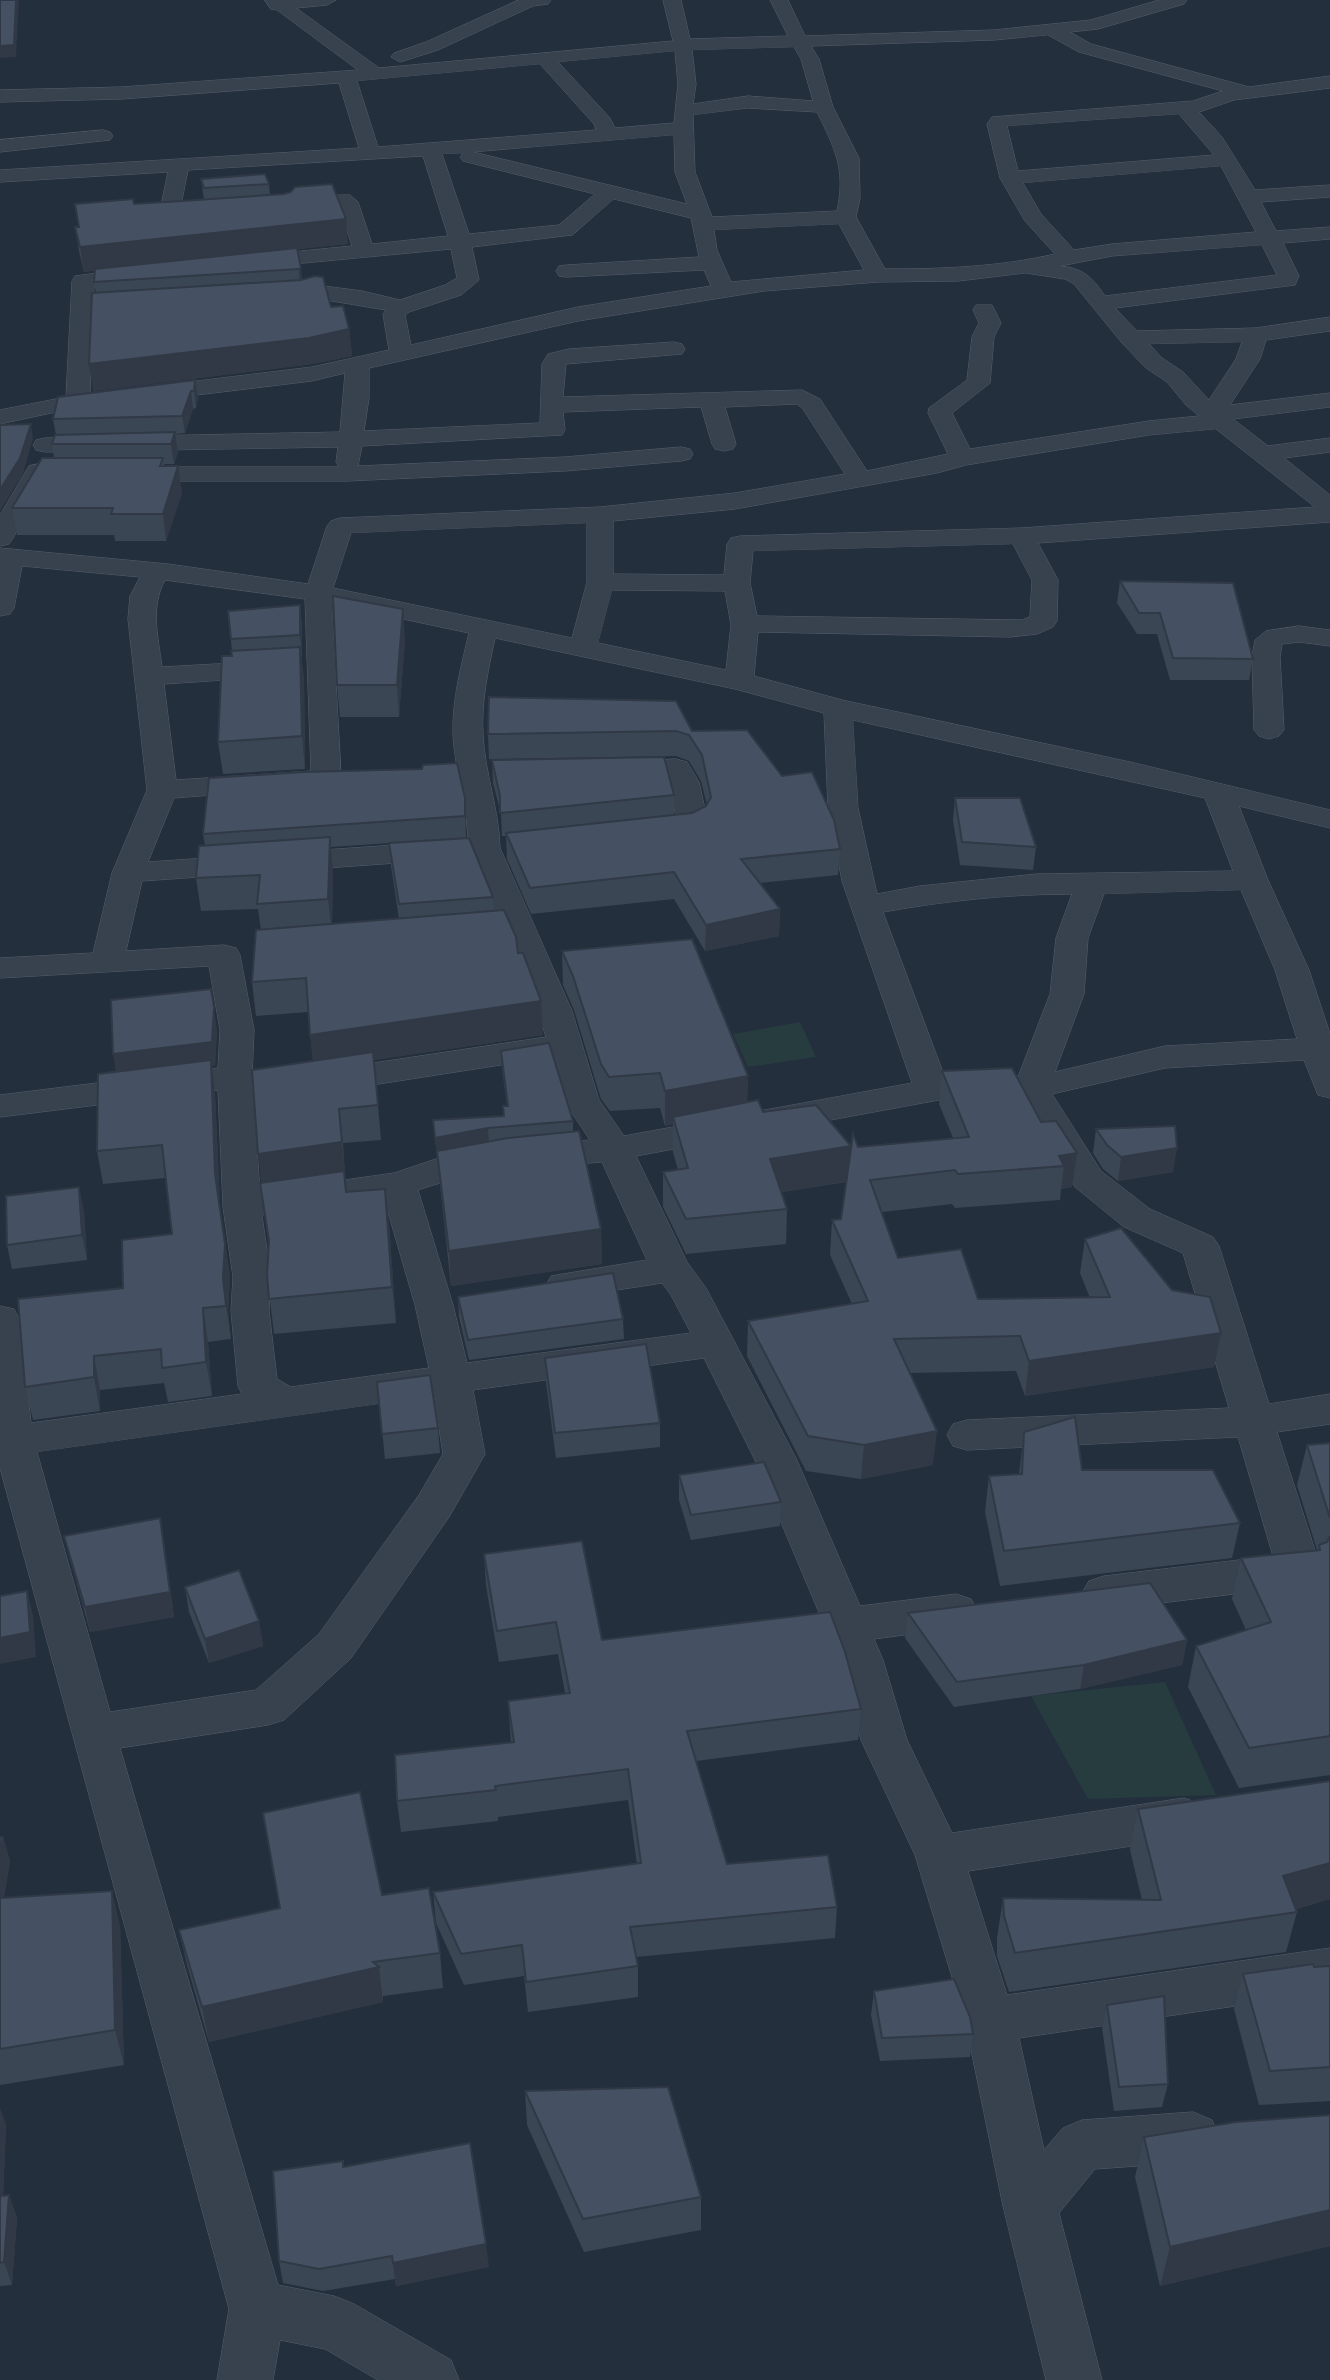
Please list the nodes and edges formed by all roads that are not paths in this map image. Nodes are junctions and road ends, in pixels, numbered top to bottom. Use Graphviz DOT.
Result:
graph roads {
  1 [pos="327,0"];
  2 [pos="673,0"];
  3 [pos="779,0"];
  4 [pos="1178,0"];
  5 [pos="533,1"];
  6 [pos="275,2"];
  7 [pos="1051,29"];
  8 [pos="799,40"];
  9 [pos="683,45"];
  10 [pos="1143,48"];
  11 [pos="543,57"];
  12 [pos="1159,69"];
  13 [pos="360,71"];
  14 [pos="1330,82"];
  15 [pos="1249,92"];
  16 [pos="122,93"];
  17 [pos="0,96"];
  18 [pos="824,107"];
  19 [pos="1184,107"];
  20 [pos="683,120"];
  21 [pos="608,135"];
  22 [pos="103,136"];
  23 [pos="0,146"];
  24 [pos="434,150"];
  25 [pos="370,153"];
  26 [pos="268,159"];
  27 [pos="1226,160"];
  28 [pos="179,164"];
  29 [pos="93,170"];
  30 [pos="0,176"];
  31 [pos="1010,178"];
  32 [pos="610,191"];
  33 [pos="1330,191"];
  34 [pos="1248,197"];
  35 [pos="223,214"];
  36 [pos="846,217"];
  37 [pos="702,219"];
  38 [pos="1330,233"];
  39 [pos="1269,237"];
  40 [pos="461,243"];
  41 [pos="364,251"];
  42 [pos="309,256"];
  43 [pos="1069,257"];
  44 [pos="712,263"];
  45 [pos="227,265"];
  46 [pos="172,270"];
  47 [pos="1016,270"];
  48 [pos="567,271"];
  49 [pos="878,276"];
  50 [pos="724,290"];
  51 [pos="316,292"];
  52 [pos="289,297"];
  53 [pos="1099,303"];
  54 [pos="401,307"];
  55 [pos="109,309"];
  56 [pos="984,310"];
  57 [pos="82,311"];
  58 [pos="1330,324"];
  59 [pos="1256,335"];
  60 [pos="1130,338"];
  61 [pos="674,349"];
  62 [pos="401,354"];
  63 [pos="357,366"];
  64 [pos="711,399"];
  65 [pos="1330,400"];
  66 [pos="67,404"];
  67 [pos="551,405"];
  68 [pos="0,417"];
  69 [pos="1216,418"];
  70 [pos="554,430"];
  71 [pos="352,439"];
  72 [pos="724,444"];
  73 [pos="45,445"];
  74 [pos="1330,445"];
  75 [pos="681,454"];
  76 [pos="1262,454"];
  77 [pos="962,458"];
  78 [pos="565,464"];
  79 [pos="347,474"];
  80 [pos="37,475"];
  81 [pos="64,475"];
  82 [pos="105,475"];
  83 [pos="862,480"];
  84 [pos="735,501"];
  85 [pos="1328,506"];
  86 [pos="588,516"];
  87 [pos="340,526"];
  88 [pos="1023,536"];
  89 [pos="740,544"];
  90 [pos="4,550"];
  91 [pos="157,571"];
  92 [pos="600,582"];
  93 [pos="737,583"];
  94 [pos="318,593"];
  95 [pos="0,608"];
  96 [pos="745,625"];
  97 [pos="484,626"];
  98 [pos="1330,638"];
  99 [pos="583,647"];
  100 [pos="321,667"];
  101 [pos="149,676"];
  102 [pos="739,681"];
  103 [pos="838,708"];
  104 [pos="1269,730"];
  105 [pos="585,769"];
  106 [pos="162,790"];
  107 [pos="1219,794"];
  108 [pos="1330,819"];
  109 [pos="626,836"];
  110 [pos="501,848"];
  111 [pos="128,873"];
  112 [pos="1252,880"];
  113 [pos="1092,883"];
  114 [pos="865,906"];
  115 [pos="108,962"];
  116 [pos="0,968"];
  117 [pos="566,1045"];
  118 [pos="1318,1049"];
  119 [pos="256,1087"];
  120 [pos="1330,1087"];
  121 [pos="1031,1088"];
  122 [pos="932,1091"];
  123 [pos="0,1106"];
  124 [pos="615,1149"];
  125 [pos="398,1184"];
  126 [pos="242,1207"];
  127 [pos="671,1269"];
  128 [pos="526,1291"];
  129 [pos="473,1299"];
  130 [pos="434,1305"];
  131 [pos="0,1318"];
  132 [pos="715,1343"];
  133 [pos="451,1379"];
  134 [pos="286,1402"];
  135 [pos="1330,1409"];
  136 [pos="1255,1421"];
  137 [pos="967,1435"];
  138 [pos="13,1440"];
  139 [pos="1314,1569"];
  140 [pos="1066,1598"];
  141 [pos="997,1606"];
  142 [pos="846,1625"];
  143 [pos="93,1733"];
  144 [pos="1222,1813"];
  145 [pos="939,1855"];
  146 [pos="1330,1970"];
  147 [pos="990,2021"];
  148 [pos="1233,2134"];
  149 [pos="1030,2206"];
  150 [pos="257,2309"];
  151 [pos="245,2380"];
  152 [pos="431,2380"];
  153 [pos="1074,2380"];
  1 -- 6 [label="street"];
  2 -- 9 [label="street"];
  3 -- 8 [label="street"];
  4 -- 7 [label="street"];
  5 -- 13 [label="street"];
  6 -- 13 [label="street"];
  7 -- 8 [label="street"];
  7 -- 12 [label="street"];
  8 -- 9 [label="street"];
  8 -- 18 [label="street"];
  9 -- 11 [label="street"];
  9 -- 20 [label="street"];
  10 -- 12 [label="street"];
  11 -- 13 [label="street"];
  11 -- 21 [label="street"];
  12 -- 15 [label="street"];
  13 -- 16 [label="street"];
  13 -- 25 [label="street"];
  14 -- 15 [label="street"];
  15 -- 19 [label="street"];
  16 -- 17 [label="street"];
  16 -- 22 [label="street"];
  18 -- 20 [label="street"];
  18 -- 36 [label="street"];
  19 -- 27 [label="street"];
  19 -- 31 [label="street"];
  20 -- 21 [label="street"];
  20 -- 37 [label="street"];
  21 -- 24 [label="street"];
  22 -- 23 [label="street"];
  22 -- 29 [label="street"];
  24 -- 25 [label="street"];
  24 -- 32 [label="street"];
  24 -- 40 [label="street"];
  25 -- 26 [label="street"];
  26 -- 28 [label="street"];
  26 -- 41 [label="street"];
  27 -- 31 [label="street"];
  27 -- 34 [label="street"];
  28 -- 29 [label="street"];
  28 -- 35 [label="street"];
  29 -- 30 [label="street"];
  31 -- 43 [label="street"];
  32 -- 37 [label="street"];
  32 -- 40 [label="street"];
  33 -- 34 [label="street"];
  34 -- 39 [label="street"];
  36 -- 37 [label="street"];
  36 -- 49 [label="street"];
  37 -- 44 [label="street"];
  38 -- 39 [label="street"];
  39 -- 43 [label="street"];
  39 -- 53 [label="street"];
  40 -- 41 [label="street"];
  40 -- 54 [label="street"];
  41 -- 42 [label="street"];
  42 -- 45 [label="street"];
  42 -- 51 [label="street"];
  43 -- 47 [label="street"];
  44 -- 48 [label="street"];
  44 -- 50 [label="street"];
  46 -- 57 [label="street"];
  47 -- 49 [label="street"];
  47 -- 53 [label="street"];
  49 -- 50 [label="street"];
  50 -- 62 [label="street"];
  51 -- 52 [label="street"];
  51 -- 54 [label="street"];
  53 -- 60 [label="street"];
  54 -- 62 [label="street"];
  55 -- 57 [label="street"];
  56 -- 77 [label="street"];
  57 -- 66 [label="street"];
  58 -- 59 [label="street"];
  59 -- 60 [label="street"];
  59 -- 69 [label="street"];
  60 -- 69 [label="street"];
  61 -- 67 [label="street"];
  62 -- 63 [label="street"];
  63 -- 66 [label="street"];
  63 -- 71 [label="street"];
  64 -- 67 [label="street"];
  64 -- 72 [label="street"];
  64 -- 83 [label="street"];
  65 -- 69 [label="street"];
  66 -- 68 [label="street"];
  66 -- 73 [label="street"];
  67 -- 70 [label="street"];
  69 -- 76 [label="street"];
  69 -- 77 [label="street"];
  70 -- 71 [label="street"];
  70 -- 78 [label="street"];
  71 -- 73 [label="street"];
  71 -- 79 [label="street"];
  73 -- 80 [label="street"];
  74 -- 76 [label="street"];
  75 -- 78 [label="street"];
  76 -- 85 [label="street"];
  77 -- 83 [label="street"];
  78 -- 79 [label="street"];
  78 -- 86 [label="street"];
  79 -- 82 [label="street"];
  79 -- 87 [label="street"];
  80 -- 81 [label="street"];
  80 -- 90 [label="street"];
  83 -- 84 [label="street"];
  84 -- 86 [label="street"];
  84 -- 89 [label="street"];
  85 -- 88 [label="street"];
  86 -- 87 [label="street"];
  86 -- 92 [label="street"];
  87 -- 94 [label="street"];
  88 -- 89 [label="street"];
  88 -- 96 [label="street"];
  89 -- 93 [label="street"];
  90 -- 91 [label="street"];
  90 -- 95 [label="street"];
  91 -- 94 [label="street"];
  91 -- 101 [label="street"];
  92 -- 93 [label="street"];
  92 -- 99 [label="street"];
  93 -- 96 [label="street"];
  94 -- 97 [label="street"];
  94 -- 100 [label="street"];
  96 -- 102 [label="street"];
  97 -- 99 [label="street"];
  97 -- 110 [label="street"];
  98 -- 104 [label="street"];
  99 -- 102 [label="street"];
  100 -- 101 [label="street"];
  100 -- 106 [label="street"];
  101 -- 106 [label="street"];
  102 -- 103 [label="street"];
  103 -- 107 [label="street"];
  103 -- 114 [label="street"];
  105 -- 109 [label="street"];
  106 -- 111 [label="street"];
  107 -- 108 [label="street"];
  107 -- 112 [label="street"];
  110 -- 111 [label="street"];
  110 -- 117 [label="street"];
  111 -- 115 [label="street"];
  112 -- 113 [label="street"];
  112 -- 118 [label="street"];
  113 -- 114 [label="street"];
  113 -- 121 [label="street"];
  114 -- 122 [label="street"];
  115 -- 116 [label="street"];
  115 -- 119 [label="street"];
  117 -- 119 [label="street"];
  117 -- 124 [label="street"];
  118 -- 120 [label="street"];
  118 -- 121 [label="street"];
  119 -- 123 [label="street"];
  119 -- 126 [label="street"];
  121 -- 122 [label="street"];
  121 -- 136 [label="street"];
  122 -- 124 [label="street"];
  124 -- 125 [label="street"];
  124 -- 127 [label="street"];
  125 -- 126 [label="street"];
  125 -- 130 [label="street"];
  126 -- 134 [label="street"];
  127 -- 128 [label="street"];
  127 -- 132 [label="street"];
  129 -- 130 [label="street"];
  130 -- 133 [label="street"];
  131 -- 138 [label="street"];
  132 -- 133 [label="street"];
  132 -- 142 [label="street"];
  133 -- 134 [label="street"];
  133 -- 143 [label="street"];
  134 -- 138 [label="street"];
  135 -- 136 [label="street"];
  136 -- 137 [label="street"];
  136 -- 139 [label="street"];
  138 -- 143 [label="street"];
  139 -- 140 [label="street"];
  141 -- 142 [label="street"];
  142 -- 145 [label="street"];
  143 -- 150 [label="street"];
  144 -- 145 [label="street"];
  145 -- 147 [label="street"];
  146 -- 147 [label="street"];
  147 -- 149 [label="street"];
  148 -- 149 [label="street"];
  149 -- 153 [label="street"];
  150 -- 151 [label="street"];
  150 -- 152 [label="street"];
}
